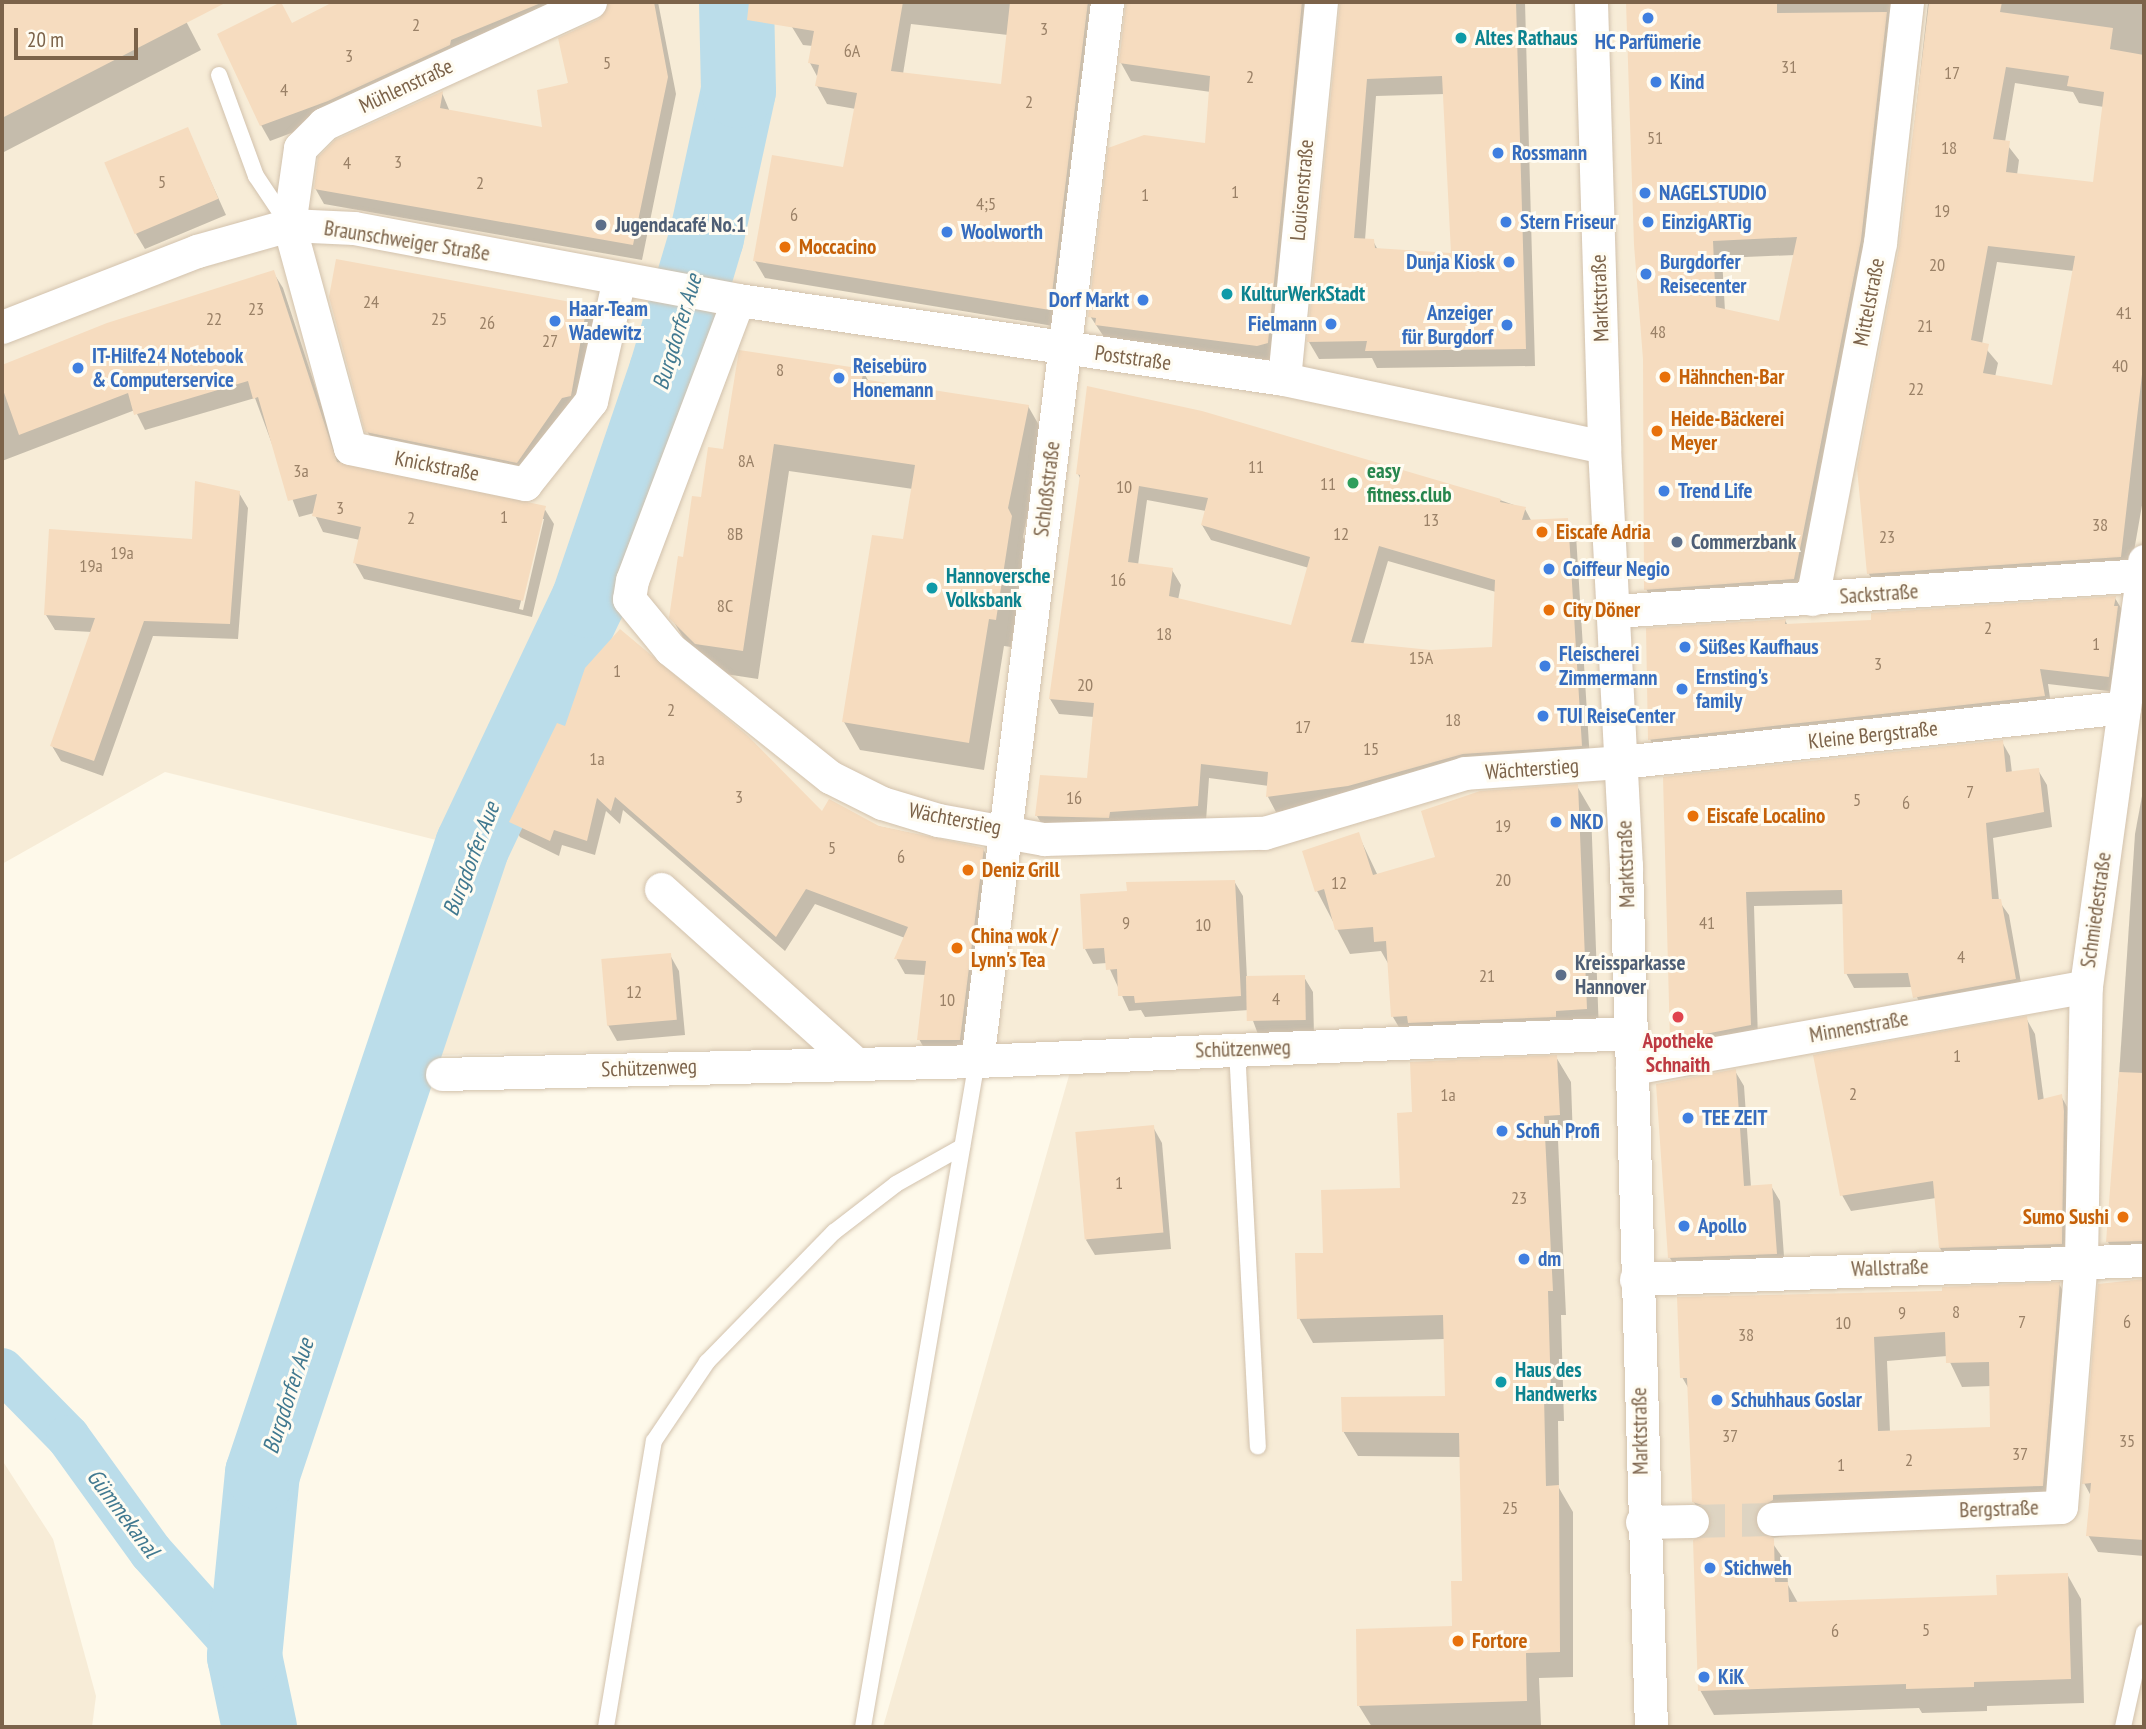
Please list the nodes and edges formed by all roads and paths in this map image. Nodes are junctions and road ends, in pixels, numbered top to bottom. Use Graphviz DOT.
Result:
graph roads {
  1 [pos="590,2"];
  2 [pos="1107,2"];
  3 [pos="1321,2"];
  4 [pos="1591,2"];
  5 [pos="1907,2"];
  6 [pos="219,75"];
  7 [pos="289,225"];
  8 [pos="619,279"];
  9 [pos="659,286"];
  10 [pos="728,298"];
  11 [pos="2,327"];
  12 [pos="1066,348"];
  13 [pos="1284,379"];
  14 [pos="1604,447"];
  15 [pos="2143,568"];
  16 [pos="1812,599"];
  17 [pos="1615,611"];
  18 [pos="2124,707"];
  19 [pos="1622,762"];
  20 [pos="1004,829"];
  21 [pos="661,889"];
  22 [pos="2086,986"];
  23 [pos="1631,1033"];
  24 [pos="1237,1049"];
  25 [pos="977,1060"];
  26 [pos="855,1063"];
  27 [pos="1632,1068"];
  28 [pos="442,1074"];
  29 [pos="962,1147"];
  30 [pos="2081,1260"];
  31 [pos="2144,1261"];
  32 [pos="1636,1279"];
  33 [pos="1258,1447"];
  34 [pos="1773,1519"];
  35 [pos="1692,1521"];
  36 [pos="1642,1522"];
  37 [pos="2144,1632"];
  38 [pos="606,1727"];
  39 [pos="863,1727"];
  40 [pos="1651,1727"];
  41 [pos="2123,1727"];
  1 -- 7 [label="street, Mühlenstraße"];
  2 -- 12 [label="street, Schloßstraße"];
  3 -- 13 [label="street, Louisenstraße"];
  4 -- 14 [label="street, Marktstraße"];
  5 -- 16 [label="street, Mittelstraße"];
  6 -- 7 [label="lane"];
  7 -- 8 [label="street, Braunschweiger Straße"];
  7 -- 8 [label="street, Knickstraße"];
  7 -- 11 [label="street, Braunschweiger Straße"];
  8 -- 9 [label="street, Braunschweiger Straße"];
  9 -- 10 [label="street, Poststraße"];
  10 -- 12 [label="street, Poststraße"];
  10 -- 20 [label="street, Wächterstieg"];
  12 -- 13 [label="street, Poststraße"];
  12 -- 20 [label="street, Schloßstraße"];
  13 -- 14 [label="street, Poststraße"];
  14 -- 17 [label="street, Marktstraße"];
  15 -- 16 [label="street, Sackstraße"];
  15 -- 18 [label="street, Schmiedestraße"];
  16 -- 17 [label="street, Sackstraße"];
  17 -- 19 [label="street, Marktstraße"];
  18 -- 19 [label="street, Kleine Bergstraße"];
  18 -- 22 [label="street, Schmiedestraße"];
  19 -- 20 [label="street, Wächterstieg"];
  19 -- 23 [label="street, Marktstraße"];
  20 -- 25 [label="street, Schloßstraße"];
  21 -- 26 [label="street"];
  22 -- 27 [label="street, Minnenstraße"];
  22 -- 30 [label="street, Schmiedestraße"];
  23 -- 24 [label="street, Schützenweg"];
  23 -- 27 [label="street, Marktstraße"];
  24 -- 25 [label="street, Schützenweg"];
  24 -- 33 [label="lane"];
  25 -- 26 [label="street, Schützenweg"];
  25 -- 29 [label="lane"];
  26 -- 28 [label="street, Schützenweg"];
  27 -- 32 [label="street, Marktstraße"];
  29 -- 38 [label="lane"];
  29 -- 39 [label="lane"];
  30 -- 31 [label="street, Wallstraße"];
  30 -- 32 [label="street, Wallstraße"];
  30 -- 34 [label="street, Bergstraße"];
  32 -- 36 [label="street, Marktstraße"];
  35 -- 36 [label="street"];
  36 -- 40 [label="street, Marktstraße"];
  37 -- 41 [label="lane"];
}
